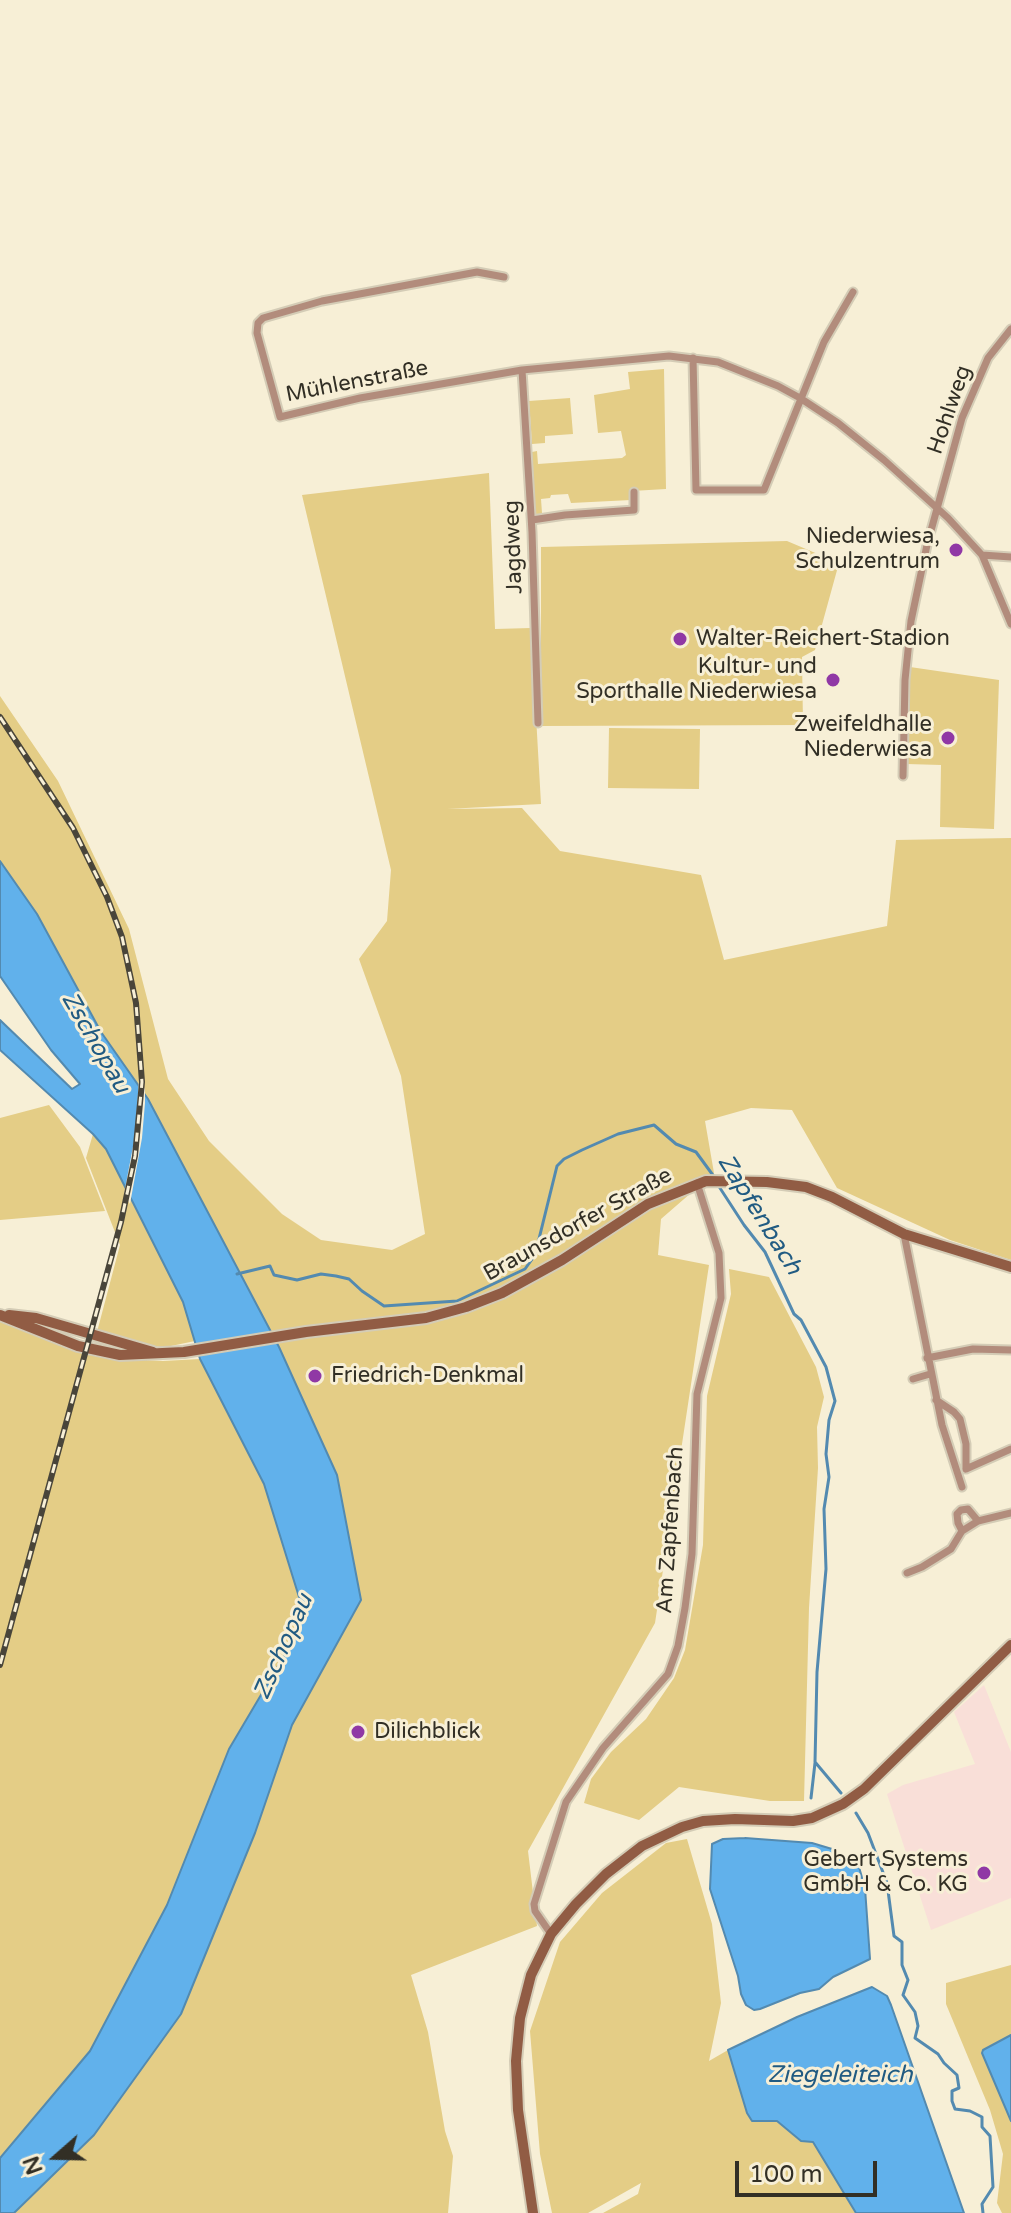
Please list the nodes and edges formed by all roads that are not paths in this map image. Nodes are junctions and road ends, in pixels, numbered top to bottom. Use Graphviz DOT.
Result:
graph roads {
  1 [pos="504,277"];
  2 [pos="853,292"];
  3 [pos="1011,329"];
  4 [pos="693,358"];
  5 [pos="522,370"];
  6 [pos="800,398"];
  7 [pos="634,492"];
  8 [pos="938,509"];
  9 [pos="532,520"];
  10 [pos="982,555"];
  11 [pos="1011,557"];
  12 [pos="1011,624"];
  13 [pos="538,723"];
  14 [pos="903,776"];
  15 [pos="702,1182"];
  16 [pos="904,1234"];
  17 [pos="1011,1267"];
  18 [pos="0,1314"];
  19 [pos="1011,1350"];
  20 [pos="927,1358"];
  21 [pos="930,1374"];
  22 [pos="913,1379"];
  23 [pos="936,1400"];
  24 [pos="1011,1449"];
  25 [pos="962,1472"];
  26 [pos="962,1487"];
  27 [pos="1011,1513"];
  28 [pos="978,1521"];
  29 [pos="962,1531"];
  30 [pos="907,1573"];
  31 [pos="1011,1645"];
  32 [pos="551,1934"];
  33 [pos="533,2213"];
  1 -- 5 [label="street, Mühlenstraße"];
  2 -- 6 [label="street"];
  3 -- 8 [label="street, Hohlweg"];
  4 -- 5 [label="street, Mühlenstraße"];
  4 -- 6 [label="street, Mühlenstraße"];
  4 -- 6 [label="street"];
  5 -- 9 [label="street, Jagdweg"];
  6 -- 8 [label="street, Mühlenstraße"];
  7 -- 9 [label="street"];
  8 -- 10 [label="street, Mühlenstraße"];
  8 -- 14 [label="street, Hohlweg"];
  9 -- 13 [label="street, Jagdweg"];
  10 -- 11 [label="street"];
  10 -- 12 [label="street, Mühlenstraße"];
  15 -- 16 [label="street, Braunsdorfer Straße"];
  15 -- 18 [label="street, Braunsdorfer Straße"];
  15 -- 32 [label="street, Am Zapfenbach"];
  16 -- 17 [label="street, Braunsdorfer Straße"];
  16 -- 20 [label="street"];
  19 -- 20 [label="street"];
  20 -- 21 [label="street"];
  21 -- 22 [label="street"];
  21 -- 23 [label="street"];
  23 -- 25 [label="street"];
  23 -- 25 [label="street"];
  24 -- 25 [label="street"];
  25 -- 26 [label="street"];
  27 -- 28 [label="street"];
  28 -- 29 [label="street"];
  28 -- 29 [label="street"];
  29 -- 30 [label="street"];
  31 -- 32 [label="street"];
  32 -- 33 [label="street"];
}
